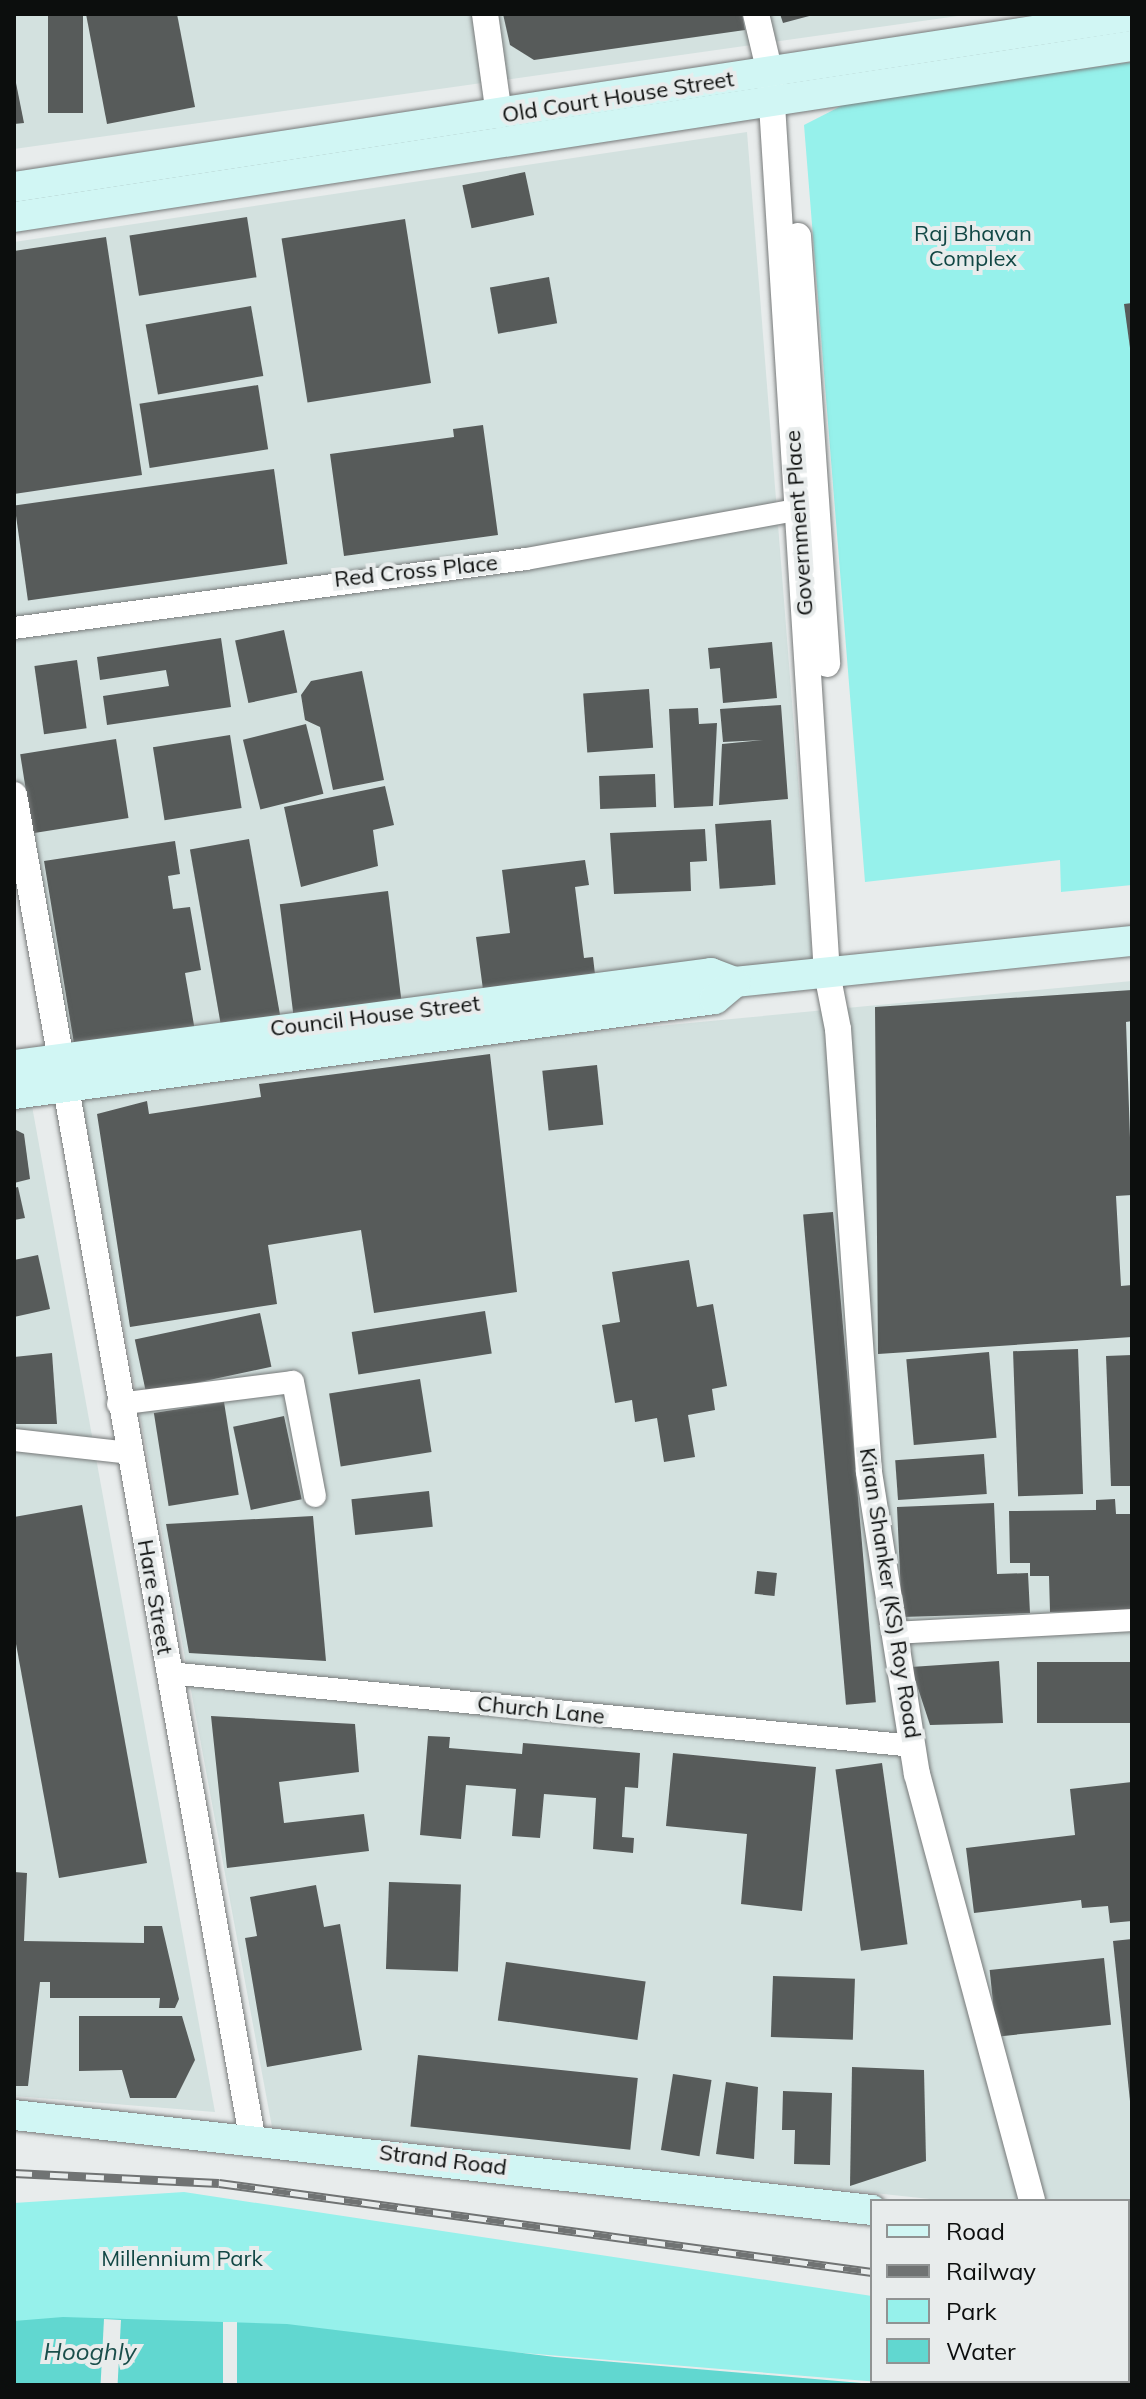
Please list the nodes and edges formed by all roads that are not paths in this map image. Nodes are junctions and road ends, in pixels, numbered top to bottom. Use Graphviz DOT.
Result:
graph roads {
  1 [pos="485,14"];
  2 [pos="756,14"];
  3 [pos="1132,16"];
  4 [pos="1132,46"];
  5 [pos="780,86"];
  6 [pos="499,115"];
  7 [pos="14,187"];
  8 [pos="14,217"];
  9 [pos="807,508"];
  10 [pos="14,628"];
  11 [pos="14,795"];
  12 [pos="1132,941"];
  13 [pos="836,972"];
  14 [pos="14,1065"];
  15 [pos="61,1072"];
  16 [pos="14,1094"];
  17 [pos="118,1404"];
  18 [pos="14,1440"];
  19 [pos="129,1453"];
  20 [pos="315,1496"];
  21 [pos="1132,1620"];
  22 [pos="895,1633"];
  23 [pos="169,1673"];
  24 [pos="913,1746"];
  25 [pos="14,2115"];
  26 [pos="252,2137"];
  27 [pos="1031,2199"];
  28 [pos="870,2210"];
  1 -- 6 [label="street"];
  2 -- 5 [label="street, Kiran Shanker (KS) Roy Road"];
  3 -- 5 [label="main road, Old Court House Street"];
  4 -- 5 [label="main road"];
  5 -- 6 [label="main road, Old Court House Street"];
  5 -- 8 [label="main road"];
  5 -- 9 [label="street, Kiran Shanker (KS) Roy Road"];
  6 -- 7 [label="main road, Old Court House Street"];
  9 -- 10 [label="street, Red Cross Place"];
  9 -- 13 [label="street, Kiran Shanker (KS) Roy Road"];
  11 -- 15 [label="street, Hare Street"];
  12 -- 13 [label="main road, Council House Street"];
  13 -- 15 [label="main road, Council House Street"];
  13 -- 22 [label="street, Kiran Shanker (KS) Roy Road"];
  14 -- 15 [label="main road, Council House Street"];
  15 -- 16 [label="main road"];
  15 -- 17 [label="street, Hare Street"];
  17 -- 19 [label="street, Hare Street"];
  17 -- 20 [label="street"];
  18 -- 19 [label="street"];
  19 -- 23 [label="street, Hare Street"];
  21 -- 22 [label="street"];
  22 -- 24 [label="street, Kiran Shanker (KS) Roy Road"];
  23 -- 24 [label="street, Church Lane"];
  23 -- 26 [label="street, Hare Street"];
  24 -- 27 [label="street, Kiran Shanker (KS) Roy Road"];
  25 -- 26 [label="main road, Strand Road"];
  26 -- 28 [label="main road, Strand Road"];
}
